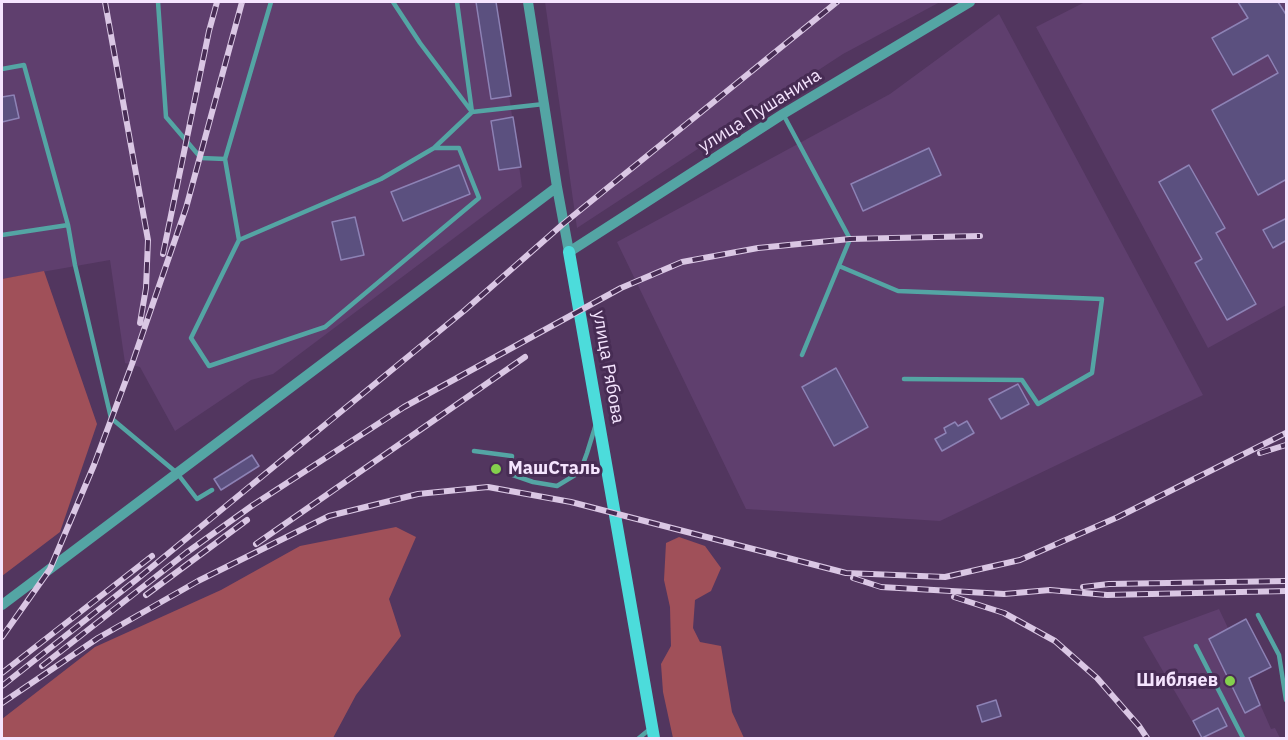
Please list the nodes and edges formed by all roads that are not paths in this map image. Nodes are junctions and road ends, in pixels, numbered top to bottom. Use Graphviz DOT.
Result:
graph roads {
  1 [pos="158,2"];
  2 [pos="271,2"];
  3 [pos="393,2"];
  4 [pos="457,2"];
  5 [pos="528,2"];
  6 [pos="970,2"];
  7 [pos="2,69"];
  8 [pos="544,104"];
  9 [pos="472,112"];
  10 [pos="783,114"];
  11 [pos="434,148"];
  12 [pos="225,159"];
  13 [pos="557,187"];
  14 [pos="68,225"];
  15 [pos="2,235"];
  16 [pos="239,240"];
  17 [pos="569,252"];
  18 [pos="838,266"];
  19 [pos="802,355"];
  20 [pos="904,379"];
  21 [pos="598,416"];
  22 [pos="474,451"];
  23 [pos="177,473"];
  24 [pos="212,490"];
  25 [pos="2,605"];
  26 [pos="1258,615"];
  27 [pos="1196,646"];
  28 [pos="1287,699"];
  29 [pos="653,733"];
  30 [pos="639,738"];
  31 [pos="1243,738"];
  1 -- 12 [label="lane"];
  2 -- 12 [label="lane"];
  3 -- 9 [label="lane"];
  4 -- 9 [label="lane"];
  5 -- 8 [label="street, улица Рябова"];
  6 -- 10 [label="street, улица Пушанина"];
  7 -- 14 [label="lane"];
  8 -- 9 [label="lane"];
  8 -- 13 [label="street, улица Рябова"];
  9 -- 11 [label="lane"];
  10 -- 17 [label="street, улица Пушанина"];
  10 -- 18 [label="lane"];
  11 -- 16 [label="lane"];
  11 -- 16 [label="lane"];
  12 -- 16 [label="lane"];
  13 -- 17 [label="street, улица Рябова"];
  13 -- 23 [label="street"];
  14 -- 15 [label="lane"];
  14 -- 23 [label="lane"];
  17 -- 21 [label="main road, улица Рябова"];
  18 -- 19 [label="lane"];
  18 -- 20 [label="lane"];
  21 -- 22 [label="lane"];
  21 -- 29 [label="main road, улица Рябова"];
  23 -- 24 [label="lane"];
  23 -- 25 [label="street"];
  26 -- 28 [label="lane"];
  27 -- 31 [label="lane"];
  29 -- 30 [label="lane"];
}
